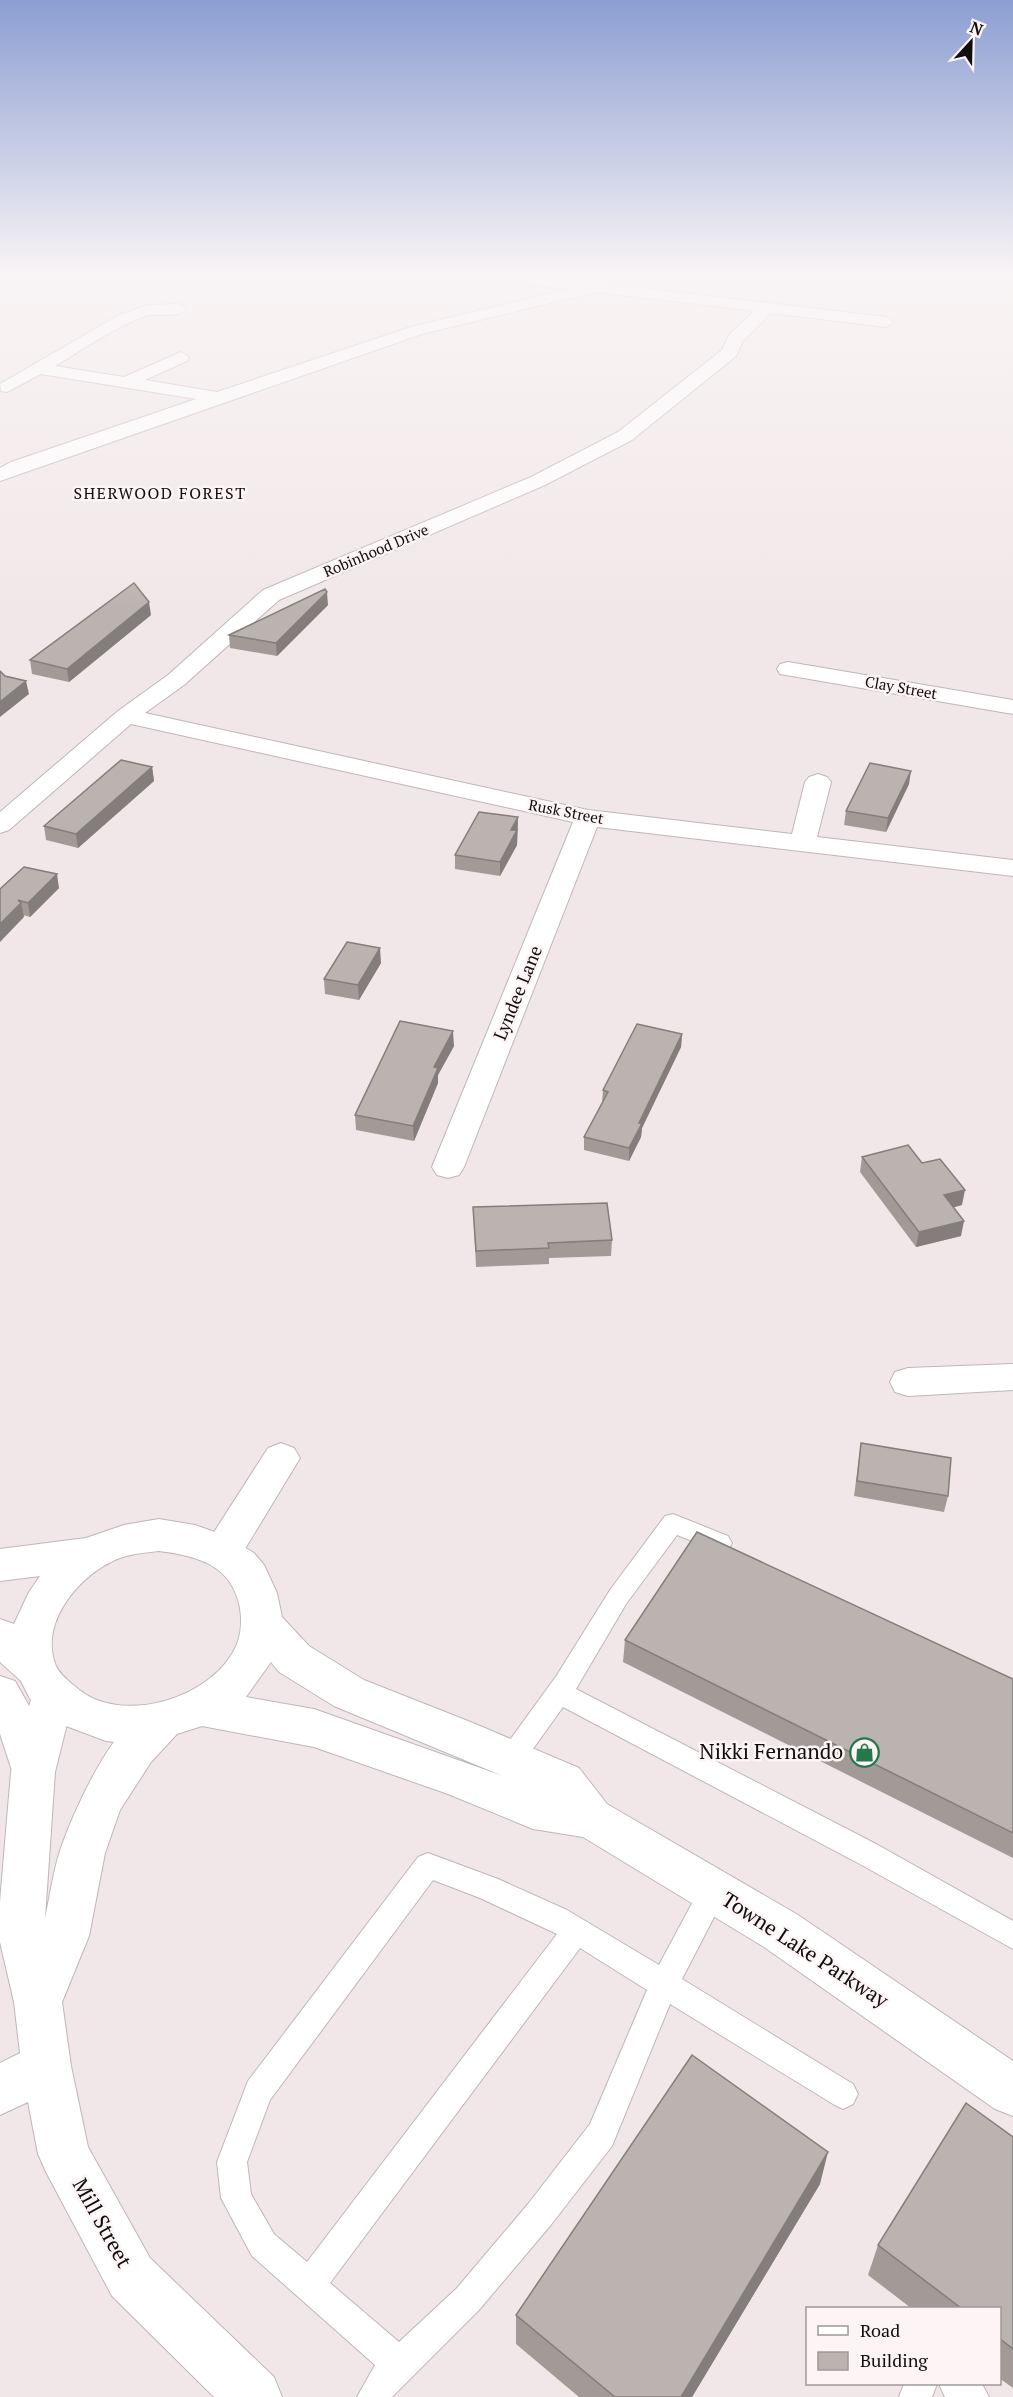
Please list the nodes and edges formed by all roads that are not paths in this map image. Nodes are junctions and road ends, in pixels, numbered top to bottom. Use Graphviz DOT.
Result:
graph roads {
  1 [pos="11,385"];
  2 [pos="142,385"];
  3 [pos="257,385"];
  4 [pos="691,385"];
  5 [pos="7,387"];
  6 [pos="219,398"];
  7 [pos="0,475"];
  8 [pos="788,669"];
  9 [pos="1013,706"];
  10 [pos="126,717"];
  11 [pos="818,782"];
  12 [pos="588,818"];
  13 [pos="2,821"];
  14 [pos="802,844"];
  15 [pos="1013,868"];
  16 [pos="448,1167"];
  17 [pos="1013,1377"];
  18 [pos="908,1382"];
  19 [pos="281,1458"];
  20 [pos="223,1551"];
  21 [pos="738,1552"];
  22 [pos="91,1553"];
  23 [pos="0,1565"];
  24 [pos="262,1624"];
  25 [pos="0,1636"];
  26 [pos="44,1682"];
  27 [pos="560,1693"];
  28 [pos="0,1694"];
  29 [pos="182,1714"];
  30 [pos="511,1759"];
  31 [pos="33,1772"];
  32 [pos="591,1818"];
  33 [pos="714,1890"];
  34 [pos="576,1930"];
  35 [pos="1013,1936"];
  36 [pos="664,1984"];
  37 [pos="38,2002"];
  38 [pos="23,2078"];
  39 [pos="1013,2091"];
  40 [pos="843,2094"];
  41 [pos="309,2285"];
  42 [pos="399,2364"];
  43 [pos="956,2385"];
  44 [pos="254,2397"];
  45 [pos="373,2397"];
  46 [pos="973,2397"];
  1 -- 5 [label="street"];
  2 -- 6 [label="street"];
  3 -- 6 [label="street"];
  4 -- 10 [label="street, Robinhood Drive"];
  6 -- 7 [label="street"];
  8 -- 9 [label="street, Clay Street"];
  10 -- 12 [label="street, Rusk Street"];
  10 -- 13 [label="street, Robinhood Drive"];
  11 -- 14 [label="street"];
  12 -- 14 [label="street, Rusk Street"];
  12 -- 16 [label="street, Lyndee Lane"];
  14 -- 15 [label="street, Rusk Street"];
  17 -- 18 [label="street"];
  19 -- 20 [label="street"];
  20 -- 22 [label="street"];
  20 -- 24 [label="street"];
  21 -- 27 [label="lane"];
  22 -- 23 [label="street"];
  22 -- 26 [label="street"];
  24 -- 29 [label="street"];
  24 -- 30 [label="street, Towne Lake Parkway"];
  25 -- 26 [label="street"];
  26 -- 29 [label="street"];
  26 -- 31 [label="street, Mill Street"];
  27 -- 30 [label="lane"];
  27 -- 35 [label="lane"];
  28 -- 31 [label="street"];
  29 -- 32 [label="street, Towne Lake Parkway"];
  29 -- 37 [label="street, Mill Street"];
  30 -- 32 [label="street, Towne Lake Parkway"];
  31 -- 37 [label="street, Mill Street"];
  32 -- 33 [label="street, Towne Lake Parkway"];
  33 -- 36 [label="lane"];
  33 -- 39 [label="street, Towne Lake Parkway"];
  34 -- 36 [label="lane"];
  34 -- 41 [label="lane"];
  34 -- 41 [label="lane"];
  36 -- 40 [label="lane"];
  36 -- 42 [label="lane"];
  37 -- 38 [label="street, Mill Street"];
  38 -- 44 [label="street, Mill Street"];
  41 -- 42 [label="lane"];
  42 -- 45 [label="lane"];
  43 -- 46 [label="lane"];
}
